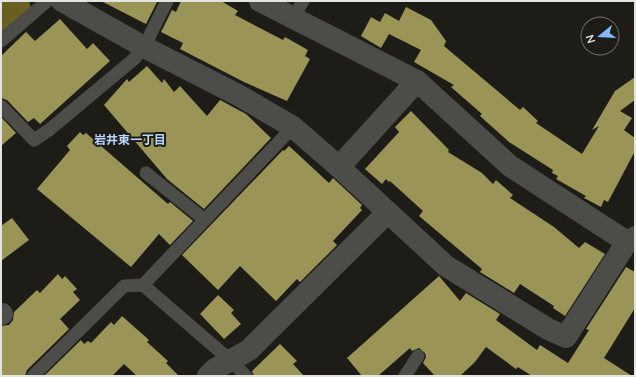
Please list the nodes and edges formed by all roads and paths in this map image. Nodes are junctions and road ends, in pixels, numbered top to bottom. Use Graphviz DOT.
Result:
graph roads {
  1 [pos="47,1"];
  2 [pos="62,1"];
  3 [pos="168,1"];
  4 [pos="260,1"];
  5 [pos="298,10"];
  6 [pos="1,41"];
  7 [pos="144,47"];
  8 [pos="417,81"];
  9 [pos="1,106"];
  10 [pos="292,128"];
  11 [pos="339,167"];
  12 [pos="146,173"];
  13 [pos="387,213"];
  14 [pos="205,220"];
  15 [pos="631,240"];
  16 [pos="143,285"];
  17 [pos="418,356"];
  18 [pos="230,360"];
  19 [pos="33,376"];
  20 [pos="208,376"];
  21 [pos="246,376"];
  22 [pos="405,376"];
  1 -- 6 [label="lane"];
  2 -- 7 [label="street"];
  3 -- 7 [label="lane"];
  4 -- 5 [label="street"];
  5 -- 8 [label="street"];
  7 -- 9 [label="lane"];
  7 -- 10 [label="street"];
  8 -- 11 [label="street"];
  8 -- 15 [label="street"];
  10 -- 11 [label="street"];
  10 -- 14 [label="lane"];
  11 -- 13 [label="street"];
  12 -- 14 [label="lane"];
  13 -- 15 [label="street"];
  13 -- 18 [label="street"];
  14 -- 16 [label="lane"];
  16 -- 18 [label="lane"];
  16 -- 19 [label="lane"];
  17 -- 22 [label="lane"];
  18 -- 20 [label="street"];
  18 -- 21 [label="lane"];
}
